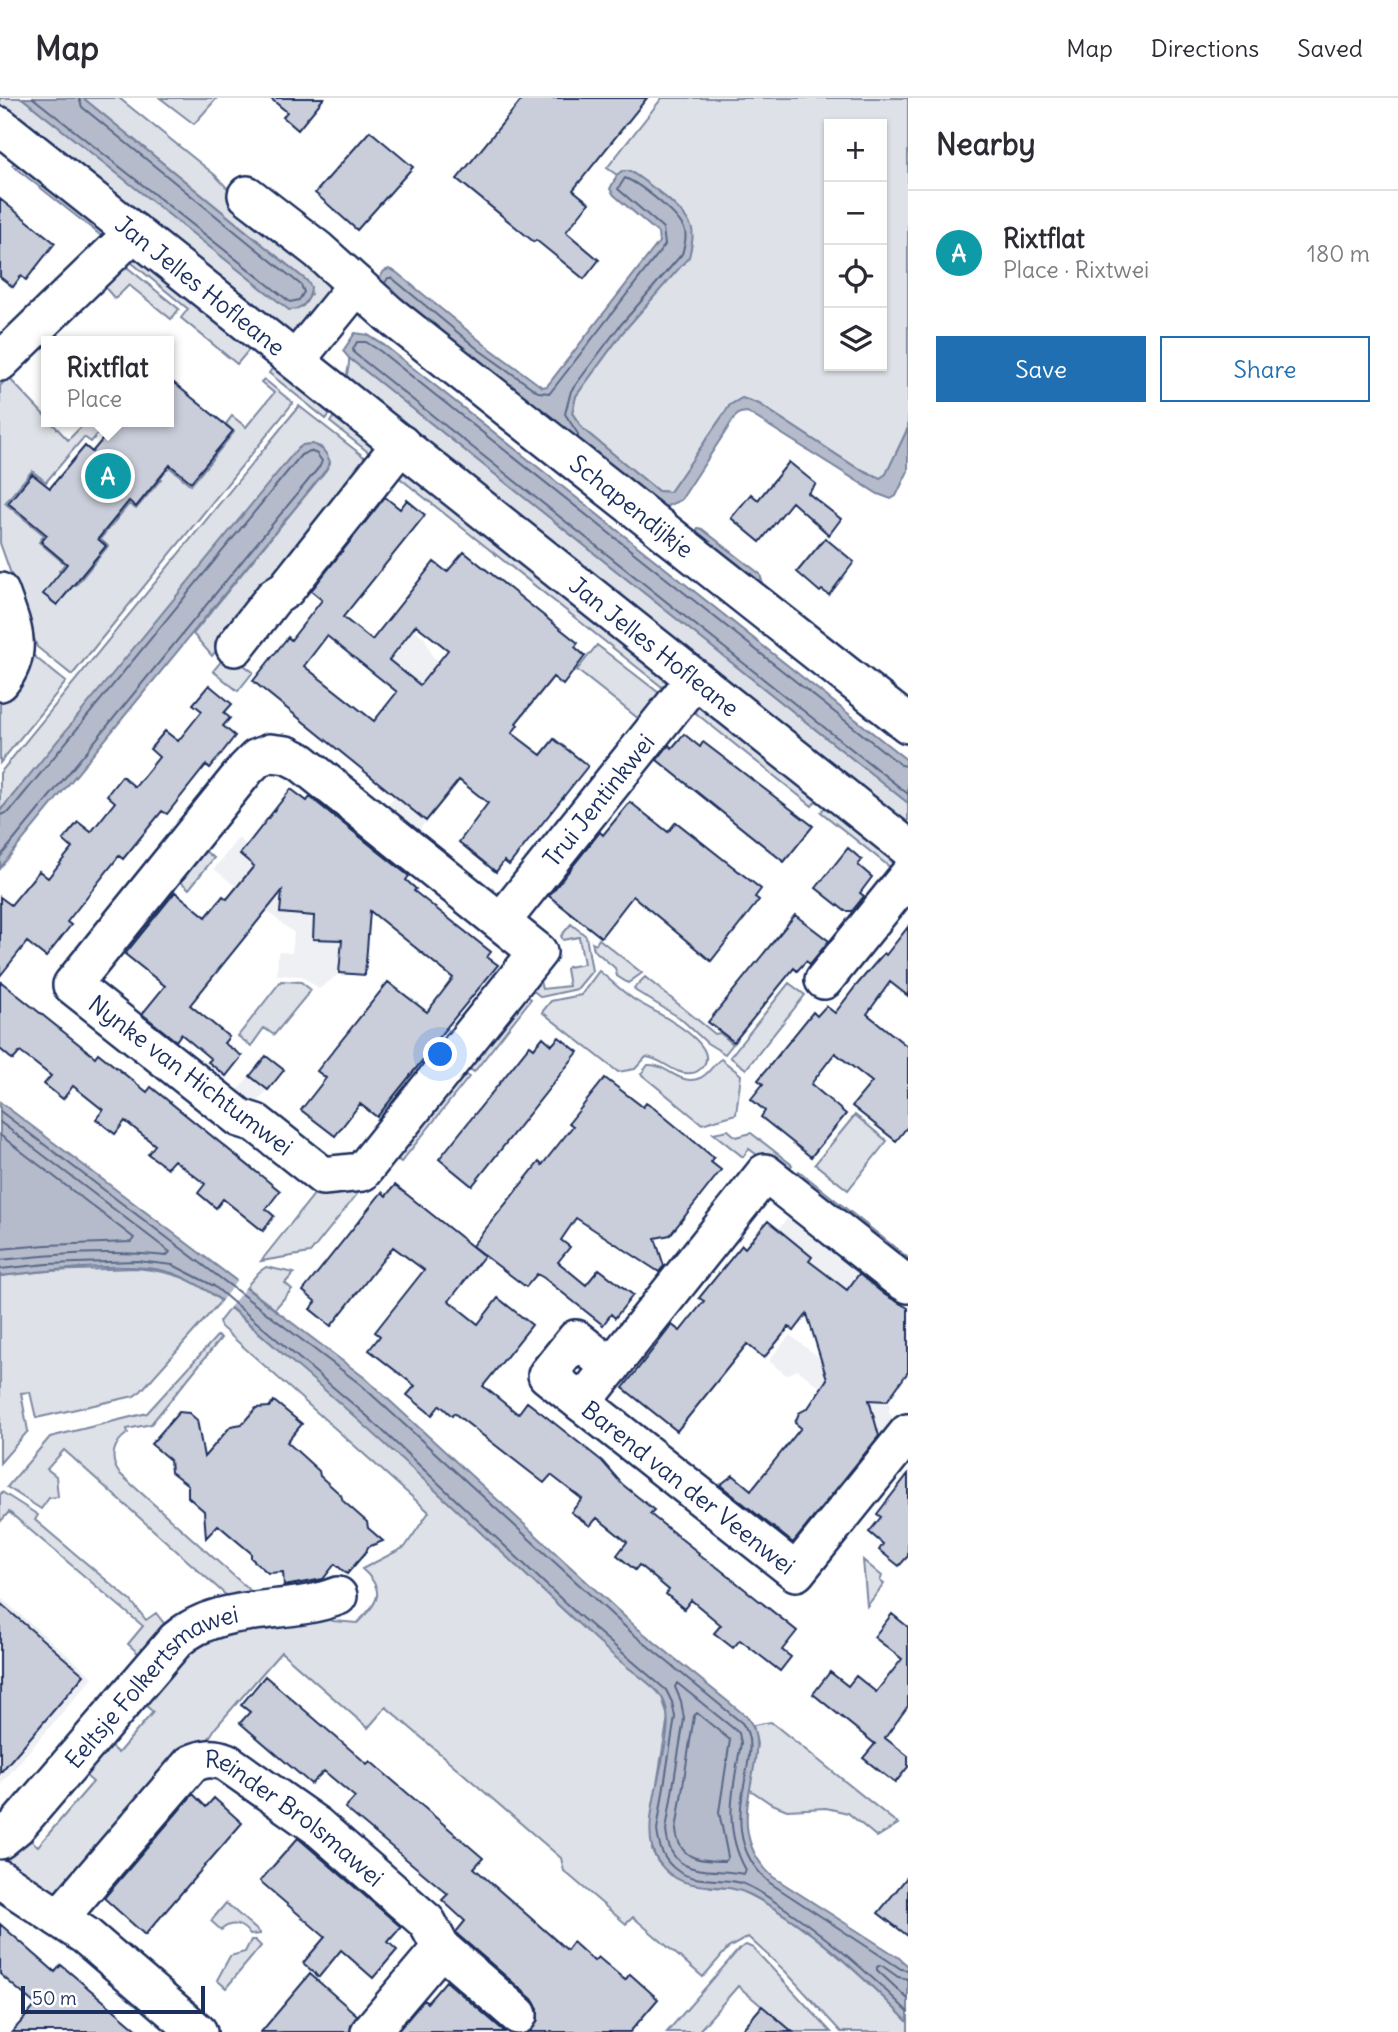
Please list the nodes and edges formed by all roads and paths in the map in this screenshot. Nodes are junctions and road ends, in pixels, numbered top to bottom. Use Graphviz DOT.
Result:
graph roads {
  1 [pos="0,126"];
  2 [pos="247,195"];
  3 [pos="134,232"];
  4 [pos="358,285"];
  5 [pos="296,360"];
  6 [pos="0,362"];
  7 [pos="401,444"];
  8 [pos="0,592"];
  9 [pos="235,647"];
  10 [pos="695,679"];
  11 [pos="0,682"];
  12 [pos="908,724"];
  13 [pos="908,848"];
  14 [pos="908,876"];
  15 [pos="501,922"];
  16 [pos="824,980"];
  17 [pos="908,1284"];
  18 [pos="908,1433"];
  19 [pos="338,1596"];
  20 [pos="0,1840"];
  21 [pos="0,1879"];
  22 [pos="59,1918"];
  23 [pos="441,1948"];
  24 [pos="518,2015"];
  25 [pos="198,2032"];
  26 [pos="370,2032"];
  1 -- 3 [label="street, Jan Jelles Hofleane"];
  2 -- 4 [label="street, Schapendijkje"];
  3 -- 5 [label="street, Jan Jelles Hofleane"];
  3 -- 6 [label="street"];
  4 -- 5 [label="street"];
  4 -- 12 [label="street, Schapendijkje"];
  5 -- 7 [label="street, Jan Jelles Hofleane"];
  7 -- 9 [label="street"];
  7 -- 10 [label="street, Jan Jelles Hofleane"];
  8 -- 11 [label="street"];
  10 -- 13 [label="street, Jan Jelles Hofleane"];
  10 -- 15 [label="street, Trui Jentinkwei"];
  14 -- 16 [label="street"];
  15 -- 15 [label="street, Nynke van Hichtumwei"];
  17 -- 18 [label="street, Barend van der Veenwei"];
  19 -- 20 [label="street, Eeltsje Folkertsmawei"];
  21 -- 22 [label="street"];
  22 -- 23 [label="street, Reinder Brolsmawei"];
  22 -- 25 [label="street"];
  23 -- 24 [label="street, Reinder Brolsmawei"];
  23 -- 26 [label="street"];
}
